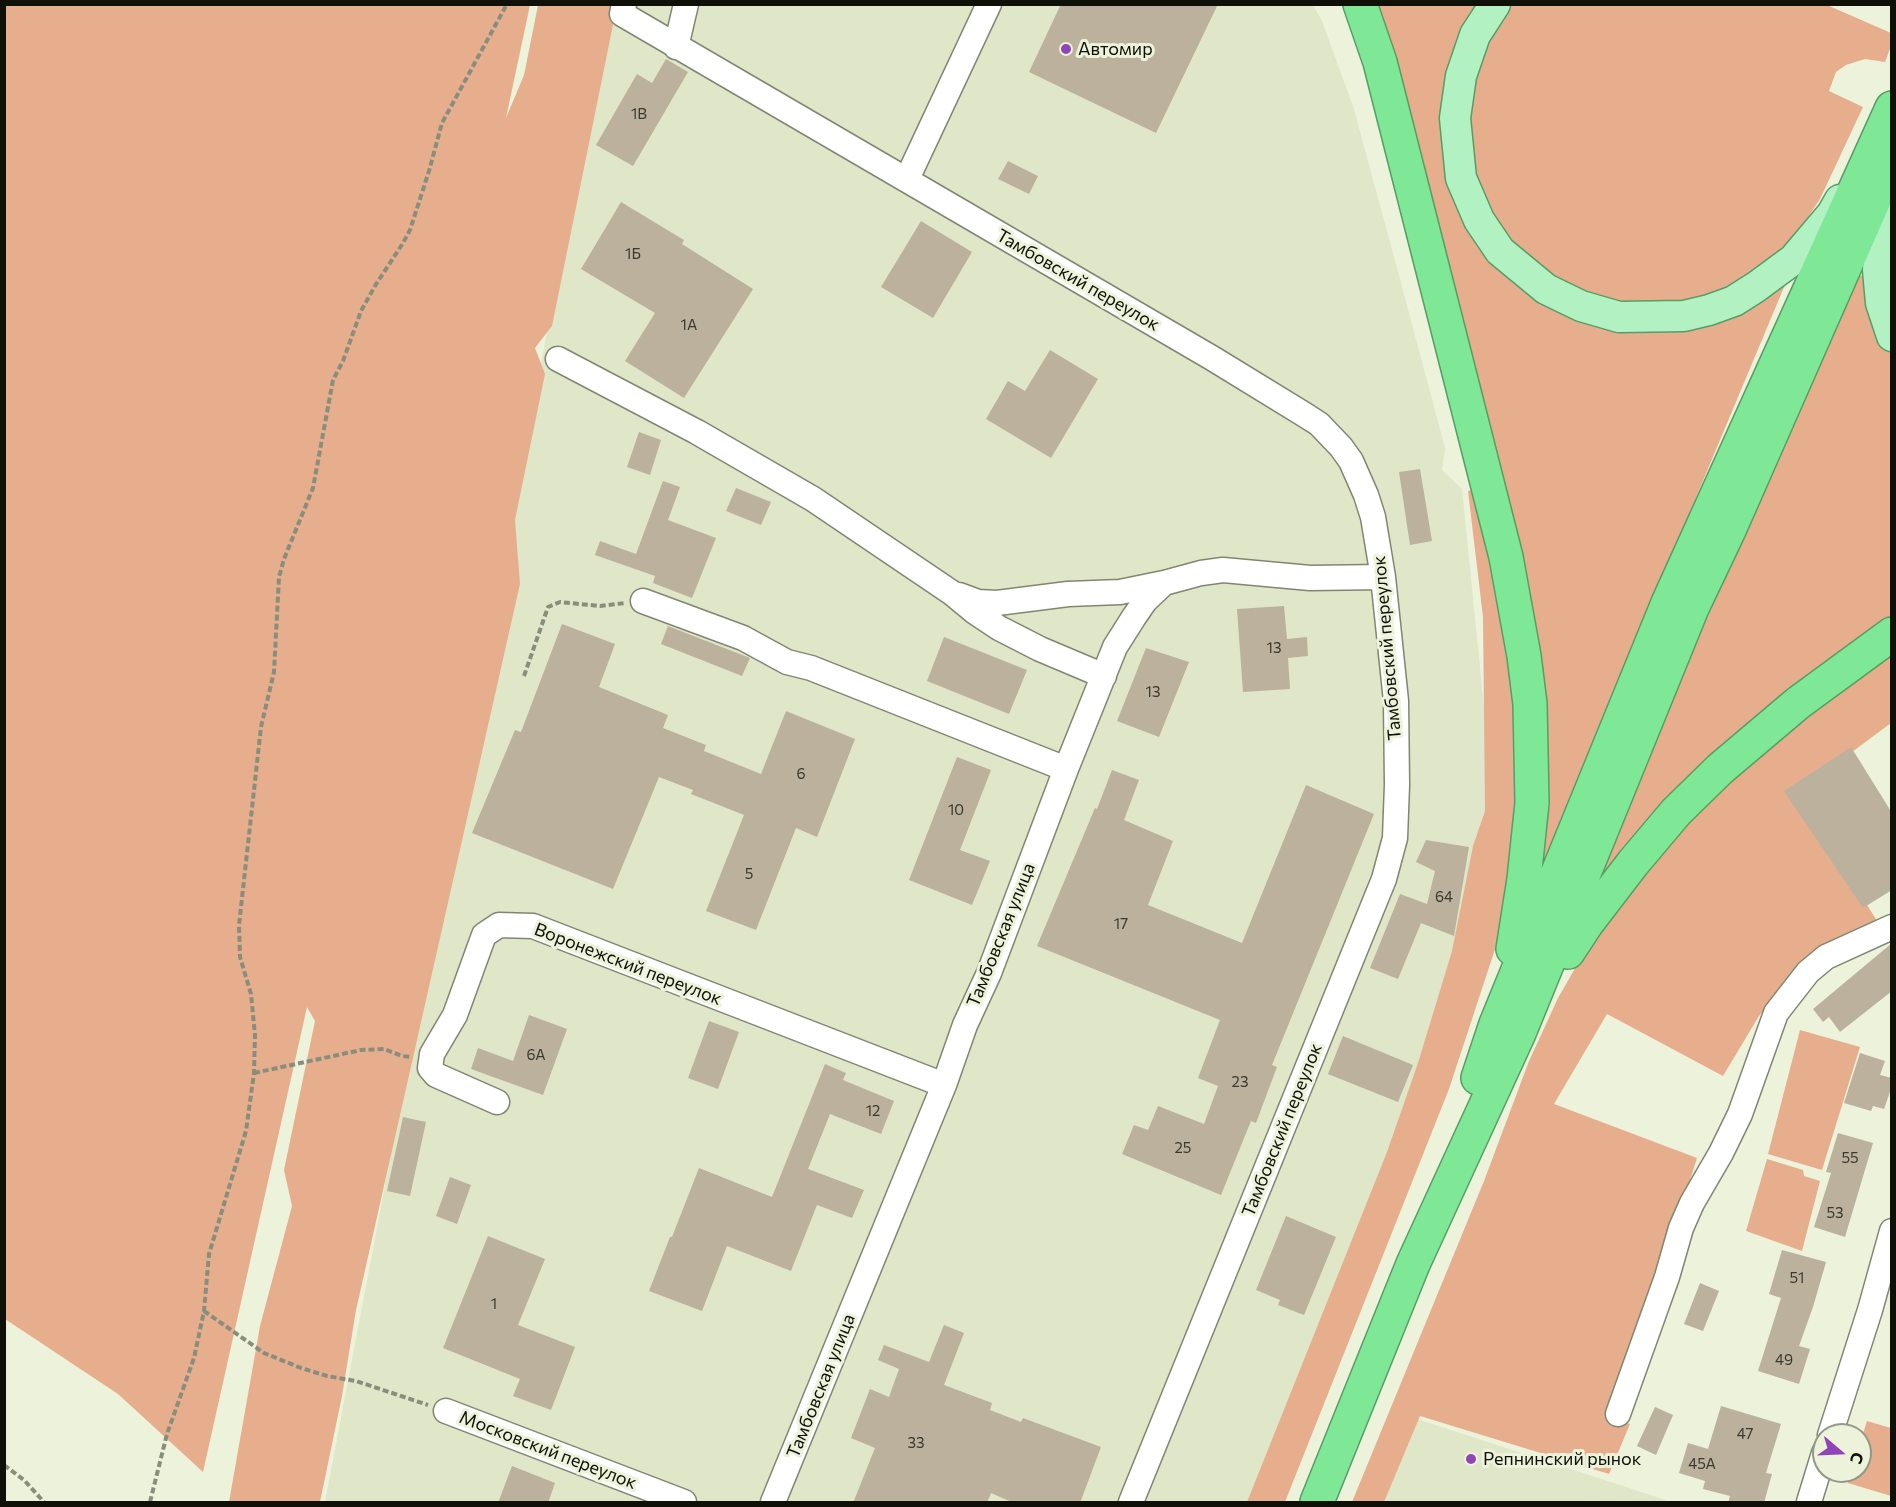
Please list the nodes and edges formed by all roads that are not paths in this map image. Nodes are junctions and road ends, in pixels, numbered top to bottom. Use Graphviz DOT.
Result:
graph roads {
  1 [pos="686,4"];
  2 [pos="989,4"];
  3 [pos="1360,4"];
  4 [pos="1496,4"];
  5 [pos="623,9"];
  6 [pos="676,47"];
  7 [pos="1890,113"];
  8 [pos="1892,159"];
  9 [pos="907,179"];
  10 [pos="1892,184"];
  11 [pos="1892,336"];
  12 [pos="558,359"];
  13 [pos="1383,577"];
  14 [pos="1164,582"];
  15 [pos="952,593"];
  16 [pos="643,601"];
  17 [pos="1892,634"];
  18 [pos="1104,676"];
  19 [pos="1066,769"];
  20 [pos="1892,927"];
  21 [pos="1507,1028"];
  22 [pos="944,1085"];
  23 [pos="497,1102"];
  24 [pos="1892,1231"];
  25 [pos="446,1411"];
  26 [pos="1618,1414"];
  27 [pos="1834,1423"];
  28 [pos="1815,1483"];
  29 [pos="684,1503"];
  30 [pos="773,1503"];
  31 [pos="1131,1503"];
  32 [pos="1317,1503"];
  33 [pos="1809,1503"];
  1 -- 6 [label="street"];
  2 -- 9 [label="street"];
  3 -- 21 [label="highway"];
  4 -- 7 [label="main road"];
  5 -- 6 [label="street, Тамбовский переулок"];
  6 -- 9 [label="street, Тамбовский переулок"];
  7 -- 21 [label="highway"];
  8 -- 21 [label="highway"];
  9 -- 13 [label="street, Тамбовский переулок"];
  10 -- 11 [label="main road"];
  12 -- 15 [label="street"];
  13 -- 14 [label="street"];
  13 -- 31 [label="street, Тамбовский переулок"];
  14 -- 15 [label="street"];
  14 -- 18 [label="street, Тамбовская улица"];
  15 -- 18 [label="street"];
  16 -- 19 [label="street"];
  17 -- 21 [label="highway"];
  18 -- 19 [label="street, Тамбовская улица"];
  19 -- 22 [label="street, Тамбовская улица"];
  20 -- 26 [label="street"];
  21 -- 32 [label="highway"];
  22 -- 23 [label="street, Воронежский переулок"];
  22 -- 30 [label="street, Тамбовская улица"];
  24 -- 27 [label="street"];
  25 -- 29 [label="street, Московский переулок"];
  28 -- 33 [label="street"];
}
